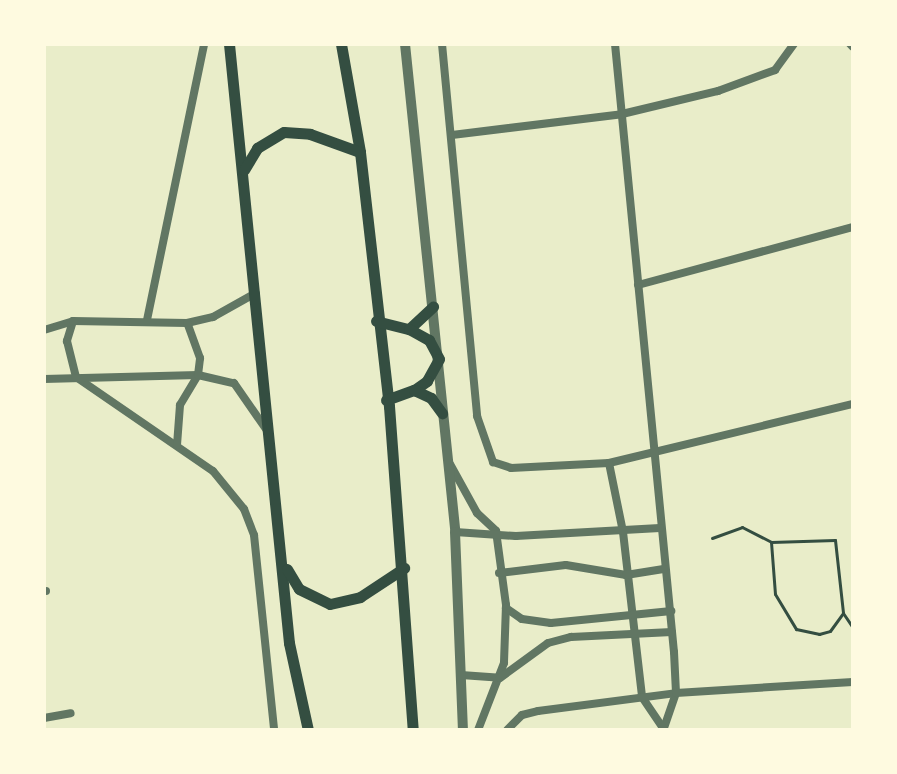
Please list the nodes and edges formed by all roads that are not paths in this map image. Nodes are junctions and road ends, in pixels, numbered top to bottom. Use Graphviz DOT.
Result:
graph roads {
  1 [pos="204,44"];
  2 [pos="229,44"];
  3 [pos="341,44"];
  4 [pos="405,44"];
  5 [pos="442,44"];
  6 [pos="615,44"];
  7 [pos="794,44"];
  8 [pos="622,114"];
  9 [pos="452,135"];
  10 [pos="360,152"];
  11 [pos="244,170"];
  12 [pos="853,227"];
  13 [pos="638,285"];
  14 [pos="257,292"];
  15 [pos="378,307"];
  16 [pos="433,307"];
  17 [pos="147,320"];
  18 [pos="73,321"];
  19 [pos="187,323"];
  20 [pos="409,329"];
  21 [pos="44,330"];
  22 [pos="439,359"];
  23 [pos="198,375"];
  24 [pos="76,377"];
  25 [pos="44,379"];
  26 [pos="414,390"];
  27 [pos="853,404"];
  28 [pos="389,406"];
  29 [pos="442,413"];
  30 [pos="268,432"];
  31 [pos="177,445"];
  32 [pos="651,456"];
  33 [pos="447,458"];
  34 [pos="609,463"];
  35 [pos="660,528"];
  36 [pos="496,531"];
  37 [pos="455,532"];
  38 [pos="623,532"];
  39 [pos="284,561"];
  40 [pos="404,568"];
  41 [pos="664,569"];
  42 [pos="499,573"];
  43 [pos="626,575"];
  44 [pos="506,608"];
  45 [pos="671,611"];
  46 [pos="631,615"];
  47 [pos="672,632"];
  48 [pos="634,638"];
  49 [pos="461,675"];
  50 [pos="500,678"];
  51 [pos="853,682"];
  52 [pos="676,693"];
  53 [pos="642,697"];
  54 [pos="71,713"];
  55 [pos="44,718"];
  56 [pos="662,729"];
  57 [pos="274,730"];
  58 [pos="308,730"];
  59 [pos="413,730"];
  60 [pos="463,730"];
  61 [pos="478,730"];
  62 [pos="507,730"];
  1 -- 17 [label="street"];
  2 -- 11 [label="main road"];
  3 -- 10 [label="main road"];
  4 -- 16 [label="street"];
  5 -- 9 [label="street"];
  6 -- 8 [label="street"];
  7 -- 8 [label="street"];
  8 -- 9 [label="street"];
  8 -- 13 [label="street"];
  9 -- 34 [label="street"];
  10 -- 11 [label="main road"];
  10 -- 15 [label="main road"];
  11 -- 14 [label="main road"];
  12 -- 13 [label="street"];
  13 -- 32 [label="street"];
  14 -- 19 [label="street"];
  14 -- 30 [label="main road"];
  15 -- 20 [label="main road"];
  15 -- 28 [label="main road"];
  16 -- 20 [label="main road"];
  16 -- 22 [label="street"];
  17 -- 18 [label="street"];
  17 -- 19 [label="street"];
  18 -- 21 [label="street"];
  18 -- 24 [label="street"];
  19 -- 23 [label="street"];
  20 -- 22 [label="main road"];
  22 -- 26 [label="main road"];
  22 -- 29 [label="street"];
  23 -- 24 [label="street"];
  23 -- 30 [label="street"];
  23 -- 31 [label="street"];
  24 -- 25 [label="street"];
  24 -- 31 [label="street"];
  26 -- 28 [label="main road"];
  26 -- 29 [label="main road"];
  27 -- 32 [label="street"];
  28 -- 40 [label="main road"];
  29 -- 33 [label="street"];
  30 -- 39 [label="main road"];
  31 -- 57 [label="street"];
  32 -- 34 [label="street"];
  32 -- 35 [label="street"];
  33 -- 36 [label="street"];
  33 -- 37 [label="street"];
  34 -- 38 [label="street"];
  35 -- 38 [label="street"];
  35 -- 41 [label="street"];
  36 -- 37 [label="street"];
  36 -- 38 [label="street"];
  36 -- 42 [label="street"];
  37 -- 49 [label="street"];
  38 -- 43 [label="street"];
  39 -- 40 [label="main road"];
  39 -- 58 [label="main road"];
  40 -- 59 [label="main road"];
  41 -- 43 [label="street"];
  41 -- 45 [label="street"];
  42 -- 43 [label="street"];
  42 -- 44 [label="street"];
  43 -- 46 [label="street"];
  44 -- 46 [label="street"];
  44 -- 50 [label="street"];
  45 -- 46 [label="street"];
  45 -- 47 [label="street"];
  46 -- 48 [label="street"];
  47 -- 48 [label="street"];
  47 -- 52 [label="street"];
  48 -- 50 [label="street"];
  48 -- 53 [label="street"];
  49 -- 50 [label="street"];
  49 -- 60 [label="street"];
  50 -- 61 [label="street"];
  51 -- 52 [label="street"];
  52 -- 53 [label="street"];
  52 -- 56 [label="street"];
  53 -- 56 [label="street"];
  53 -- 62 [label="street"];
  54 -- 55 [label="street"];
}
